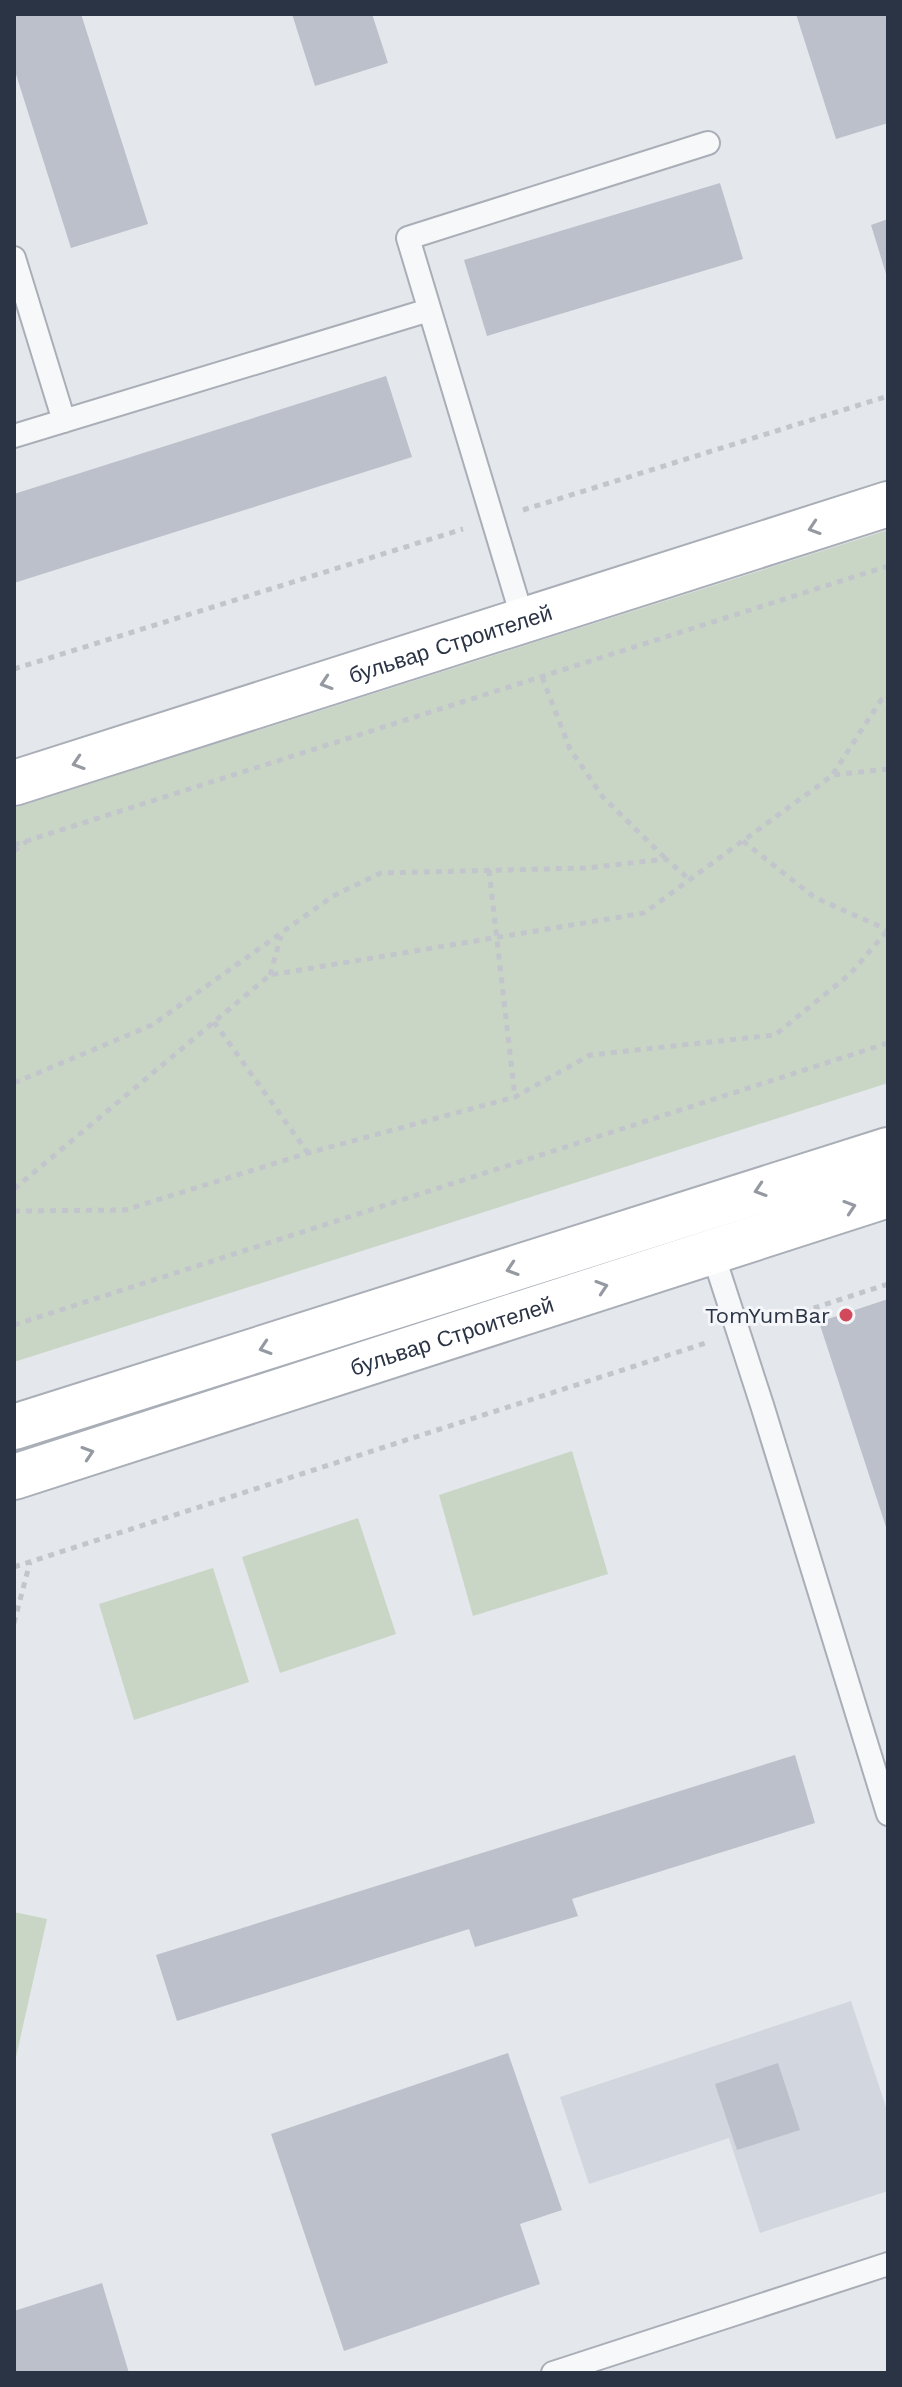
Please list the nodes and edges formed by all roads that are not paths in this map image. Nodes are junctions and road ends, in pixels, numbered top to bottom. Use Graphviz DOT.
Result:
graph roads {
  1 [pos="708,143"];
  2 [pos="14,258"];
  3 [pos="429,310"];
  4 [pos="64,421"];
  5 [pos="14,436"];
  6 [pos="888,504"];
  7 [pos="523,620"];
  8 [pos="14,783"];
  9 [pos="888,1150"];
  10 [pos="888,1195"];
  11 [pos="712,1251"];
  12 [pos="14,1427"];
  13 [pos="14,1477"];
  14 [pos="888,1814"];
  15 [pos="888,2264"];
  16 [pos="553,2373"];
  1 -- 3 [label="lane"];
  2 -- 4 [label="lane"];
  3 -- 4 [label="lane"];
  3 -- 7 [label="lane"];
  4 -- 5 [label="lane"];
  6 -- 7 [label="main road, бульвар Строителей, one-way"];
  7 -- 8 [label="main road, бульвар Строителей, one-way"];
  9 -- 12 [label="main road, бульвар Строителей, one-way"];
  11 -- 10 [label="main road, бульвар Строителей, one-way"];
  13 -- 11 [label="main road, бульвар Строителей, one-way"];
  11 -- 14 [label="lane"];
  15 -- 16 [label="lane"];
}
